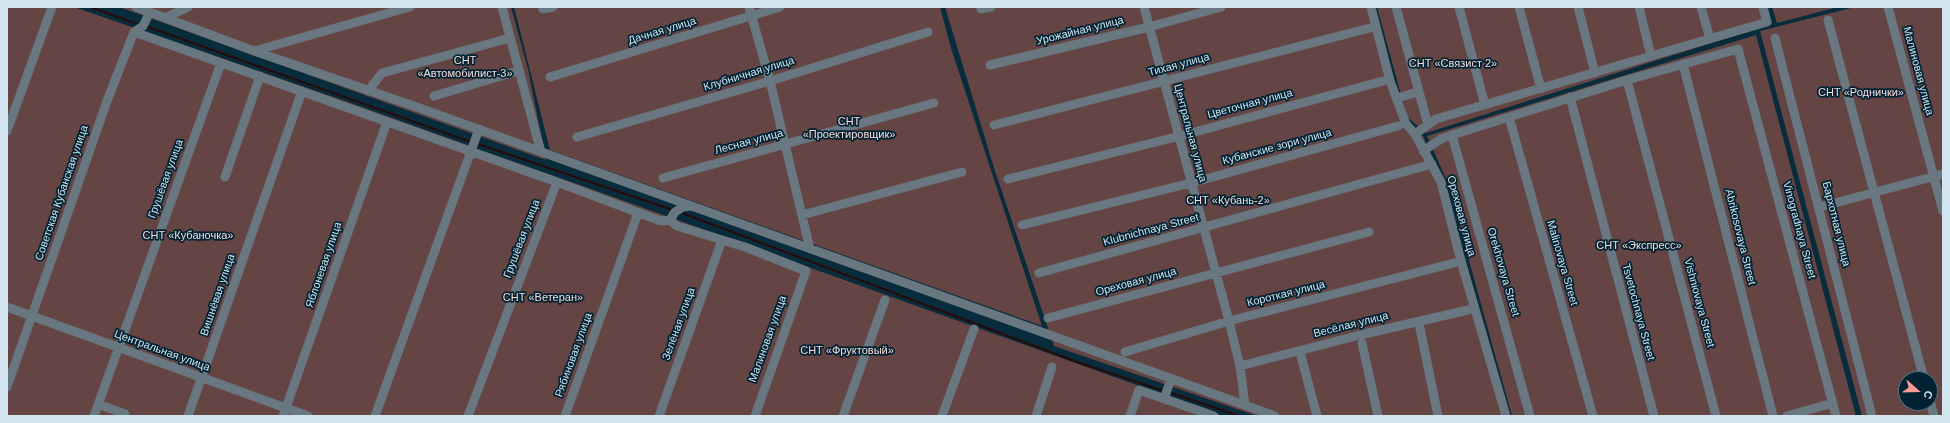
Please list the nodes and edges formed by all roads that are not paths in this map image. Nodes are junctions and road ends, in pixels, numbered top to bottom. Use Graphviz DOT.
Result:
graph roads {
  1 [pos="52,7"];
  2 [pos="136,7"];
  3 [pos="188,7"];
  4 [pos="410,7"];
  5 [pos="502,7"];
  6 [pos="553,7"];
  7 [pos="780,7"];
  8 [pos="1144,7"];
  9 [pos="1222,7"];
  10 [pos="1371,7"];
  11 [pos="1396,7"];
  12 [pos="1459,7"];
  13 [pos="1519,7"];
  14 [pos="1578,7"];
  15 [pos="1638,7"];
  16 [pos="1701,7"];
  17 [pos="1763,7"];
  18 [pos="1888,7"];
  19 [pos="543,10"];
  20 [pos="751,11"];
  21 [pos="150,12"];
  22 [pos="165,18"];
  23 [pos="1828,20"];
  24 [pos="1149,27"];
  25 [pos="1370,28"];
  26 [pos="134,32"];
  27 [pos="928,32"];
  28 [pos="510,38"];
  29 [pos="1774,38"];
  30 [pos="1710,39"];
  31 [pos="254,51"];
  32 [pos="1651,56"];
  33 [pos="221,62"];
  34 [pos="1683,64"];
  35 [pos="990,65"];
  36 [pos="518,71"];
  37 [pos="1595,73"];
  38 [pos="260,76"];
  39 [pos="550,77"];
  40 [pos="1627,80"];
  41 [pos="770,81"];
  42 [pos="1163,81"];
  43 [pos="1383,81"];
  44 [pos="1541,89"];
  45 [pos="368,91"];
  46 [pos="302,92"];
  47 [pos="1418,92"];
  48 [pos="434,96"];
  49 [pos="1570,97"];
  50 [pos="1397,98"];
  51 [pos="934,103"];
  52 [pos="1485,105"];
  53 [pos="1509,117"];
  54 [pos="387,122"];
  55 [pos="994,125"];
  56 [pos="1428,125"];
  57 [pos="1398,126"];
  58 [pos="479,129"];
  59 [pos="7,131"];
  60 [pos="1414,134"];
  61 [pos="1452,135"];
  62 [pos="1180,136"];
  63 [pos="577,137"];
  64 [pos="784,145"];
  65 [pos="1423,151"];
  66 [pos="541,152"];
  67 [pos="471,153"];
  68 [pos="1432,164"];
  69 [pos="962,172"];
  70 [pos="1943,174"];
  71 [pos="1934,176"];
  72 [pos="226,177"];
  73 [pos="663,178"];
  74 [pos="1008,179"];
  75 [pos="557,182"];
  76 [pos="1191,183"];
  77 [pos="1874,193"];
  78 [pos="692,206"];
  79 [pos="1820,207"];
  80 [pos="1943,212"];
  81 [pos="638,213"];
  82 [pos="802,215"];
  83 [pos="670,220"];
  84 [pos="1022,225"];
  85 [pos="1204,228"];
  86 [pos="1369,232"];
  87 [pos="722,240"];
  88 [pos="810,249"];
  89 [pos="1454,263"];
  90 [pos="1039,273"];
  91 [pos="1215,274"];
  92 [pos="885,300"];
  93 [pos="7,307"];
  94 [pos="1468,310"];
  95 [pos="31,316"];
  96 [pos="1048,318"];
  97 [pos="1229,321"];
  98 [pos="1420,328"];
  99 [pos="974,329"];
  100 [pos="1362,343"];
  101 [pos="118,348"];
  102 [pos="1125,352"];
  103 [pos="1301,356"];
  104 [pos="1240,366"];
  105 [pos="1052,367"];
  106 [pos="1922,371"];
  107 [pos="202,378"];
  108 [pos="1171,379"];
  109 [pos="7,387"];
  110 [pos="1166,394"];
  111 [pos="1833,403"];
  112 [pos="98,404"];
  113 [pos="1245,406"];
  114 [pos="284,412"];
  115 [pos="125,414"];
  116 [pos="94,416"];
  117 [pos="188,416"];
  118 [pos="308,416"];
  119 [pos="375,416"];
  120 [pos="468,416"];
  121 [pos="565,416"];
  122 [pos="659,416"];
  123 [pos="754,416"];
  124 [pos="843,416"];
  125 [pos="942,416"];
  126 [pos="1036,416"];
  127 [pos="1130,416"];
  128 [pos="1214,416"];
  129 [pos="1275,416"];
  130 [pos="1316,416"];
  131 [pos="1378,416"];
  132 [pos="1438,416"];
  133 [pos="1506,416"];
  134 [pos="1530,416"];
  135 [pos="1593,416"];
  136 [pos="1654,416"];
  137 [pos="1716,416"];
  138 [pos="1773,416"];
  139 [pos="1787,416"];
  140 [pos="1836,416"];
  141 [pos="1872,416"];
  1 -- 59 [label="street"];
  2 -- 21 [label="street"];
  3 -- 22 [label="street"];
  4 -- 31 [label="street"];
  5 -- 28 [label="street"];
  6 -- 19 [label="street"];
  7 -- 20 [label="street, Дачная улица"];
  8 -- 24 [label="street, Центральная улица"];
  9 -- 24 [label="street, Урожайная улица"];
  10 -- 50 [label="street, Ореховая улица"];
  11 -- 47 [label="street"];
  12 -- 52 [label="street"];
  13 -- 44 [label="street"];
  14 -- 37 [label="street"];
  15 -- 32 [label="street"];
  16 -- 30 [label="street"];
  17 -- 30 [label="street"];
  18 -- 71 [label="street, Малиновая улица"];
  20 -- 39 [label="street, Дачная улица"];
  20 -- 41 [label="street"];
  21 -- 22 [label="street"];
  21 -- 26 [label="street, Советская Кубанская улица"];
  22 -- 31 [label="street"];
  23 -- 77 [label="street"];
  24 -- 35 [label="street, Урожайная улица"];
  24 -- 42 [label="street, Центральная улица"];
  25 -- 42 [label="street, Тихая улица"];
  26 -- 33 [label="street"];
  26 -- 95 [label="street, Советская Кубанская улица"];
  27 -- 41 [label="street, Клубничная улица"];
  28 -- 36 [label="street"];
  28 -- 45 [label="street"];
  29 -- 79 [label="street, Бархотная улица"];
  30 -- 32 [label="street"];
  31 -- 45 [label="street"];
  32 -- 37 [label="street"];
  33 -- 38 [label="street"];
  33 -- 101 [label="street, Грушёвая улица"];
  34 -- 40 [label="street"];
  34 -- 111 [label="street, Vinogradnaya Street"];
  34 -- 138 [label="street, Abrikosovaya Street"];
  36 -- 48 [label="street"];
  36 -- 66 [label="street"];
  37 -- 44 [label="street"];
  38 -- 46 [label="street"];
  38 -- 72 [label="street"];
  40 -- 49 [label="street"];
  40 -- 137 [label="street, Vishniovaya Street"];
  41 -- 63 [label="street, Клубничная улица"];
  41 -- 64 [label="street"];
  42 -- 55 [label="street, Тихая улица"];
  42 -- 62 [label="street, Центральная улица"];
  43 -- 62 [label="street, Цветочная улица"];
  44 -- 52 [label="street"];
  45 -- 58 [label="street"];
  46 -- 54 [label="street"];
  46 -- 107 [label="street, Вишнёвая улица"];
  47 -- 50 [label="street"];
  47 -- 56 [label="street"];
  49 -- 53 [label="street"];
  49 -- 136 [label="street, Tsvetochnaya Street"];
  50 -- 60 [label="street, Ореховая улица"];
  51 -- 64 [label="street, Лесная улица"];
  52 -- 56 [label="street"];
  53 -- 61 [label="street"];
  53 -- 135 [label="street, Malinovaya Street"];
  54 -- 67 [label="street"];
  54 -- 114 [label="street, Яблоневая улица"];
  56 -- 60 [label="street"];
  57 -- 76 [label="street, Кубанские зори улица"];
  58 -- 66 [label="street"];
  58 -- 67 [label="street"];
  60 -- 65 [label="street, Ореховая улица"];
  61 -- 65 [label="street"];
  61 -- 134 [label="street, Orekhovaya Street"];
  62 -- 74 [label="street, Цветочная улица"];
  62 -- 76 [label="street, Центральная улица"];
  64 -- 73 [label="street, Лесная улица"];
  64 -- 82 [label="street"];
  65 -- 68 [label="street, Ореховая улица"];
  66 -- 78 [label="street"];
  67 -- 75 [label="street"];
  67 -- 119 [label="street"];
  68 -- 85 [label="street, Klubnichnaya Street"];
  68 -- 133 [label="street, Ореховая улица"];
  69 -- 82 [label="street"];
  70 -- 71 [label="street"];
  71 -- 77 [label="street"];
  71 -- 80 [label="street, Малиновая улица"];
  75 -- 81 [label="street"];
  75 -- 120 [label="street, Грушёвая улица"];
  76 -- 84 [label="street, Кубанские зори улица"];
  76 -- 85 [label="street, Центральная улица"];
  77 -- 79 [label="street"];
  77 -- 106 [label="street"];
  78 -- 83 [label="street"];
  78 -- 88 [label="street"];
  79 -- 141 [label="street, Бархотная улица"];
  81 -- 83 [label="street"];
  81 -- 121 [label="street, Рябиновая улица"];
  82 -- 88 [label="street"];
  83 -- 87 [label="street"];
  85 -- 90 [label="street, Klubnichnaya Street"];
  85 -- 91 [label="street, Центральная улица"];
  86 -- 91 [label="street, Ореховая улица"];
  87 -- 122 [label="street, Зелёная улица"];
  87 -- 123 [label="street"];
  88 -- 108 [label="street"];
  89 -- 97 [label="street, Короткая улица"];
  91 -- 96 [label="street, Ореховая улица"];
  91 -- 97 [label="street, Центральная улица"];
  92 -- 124 [label="street"];
  93 -- 95 [label="street, Центральная улица"];
  94 -- 104 [label="street, Весёлая улица"];
  95 -- 101 [label="street, Центральная улица"];
  95 -- 109 [label="street, Советская Кубанская улица"];
  97 -- 102 [label="street, Короткая улица"];
  97 -- 104 [label="street, Центральная улица"];
  98 -- 132 [label="street"];
  99 -- 125 [label="street"];
  100 -- 131 [label="street"];
  101 -- 107 [label="street, Центральная улица"];
  101 -- 112 [label="street, Грушёвая улица"];
  103 -- 130 [label="street"];
  104 -- 113 [label="street, Центральная улица"];
  105 -- 126 [label="street"];
  107 -- 114 [label="street, Центральная улица"];
  107 -- 117 [label="street, Вишнёвая улица"];
  108 -- 110 [label="street"];
  108 -- 113 [label="street"];
  110 -- 127 [label="street"];
  110 -- 128 [label="street"];
  111 -- 139 [label="street"];
  111 -- 140 [label="street, Vinogradnaya Street"];
  112 -- 115 [label="street"];
  112 -- 116 [label="street, Грушёвая улица"];
  113 -- 129 [label="street"];
  114 -- 118 [label="street, Центральная улица"];
}
